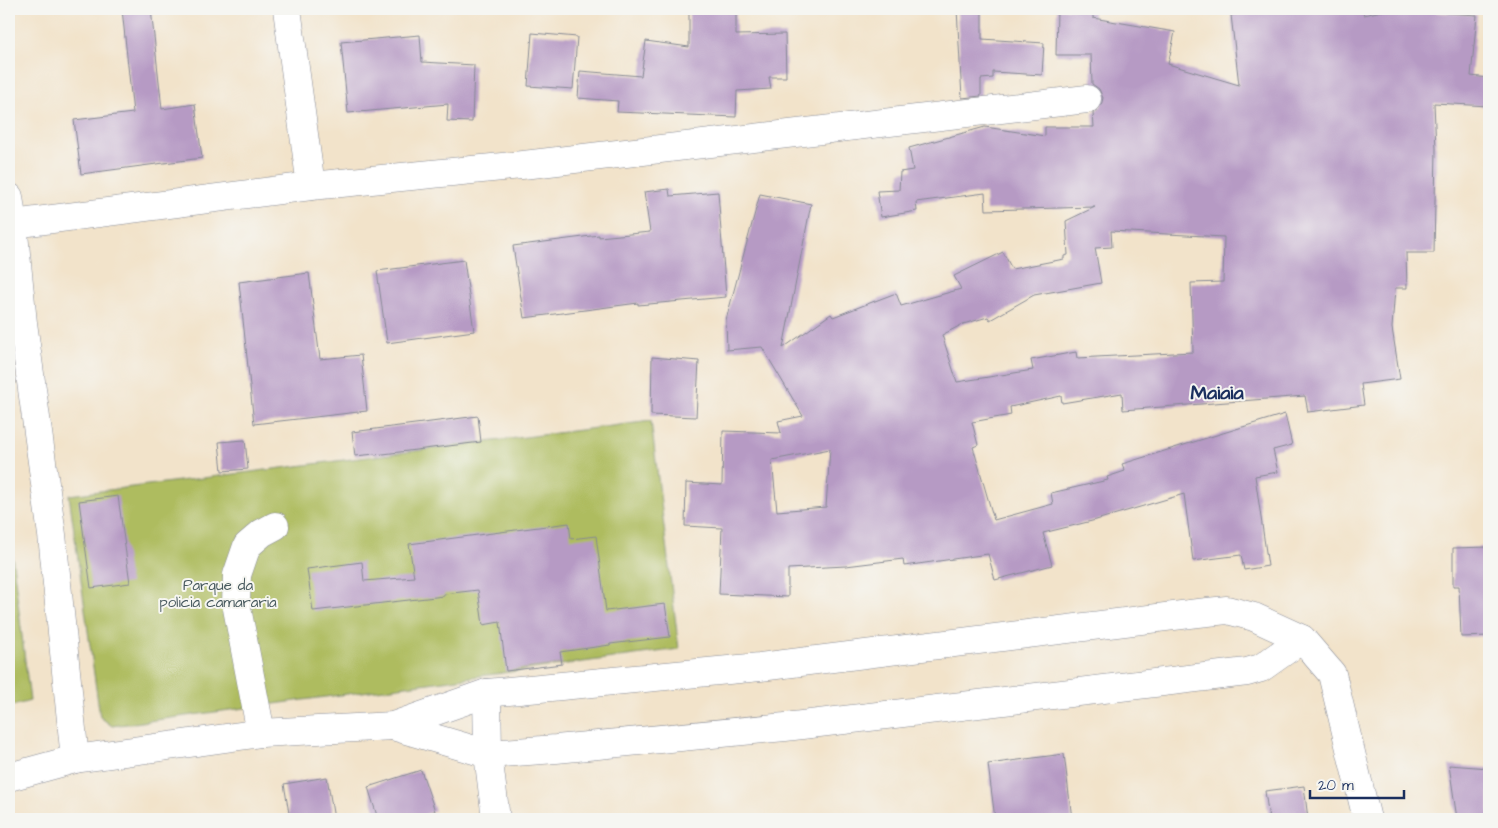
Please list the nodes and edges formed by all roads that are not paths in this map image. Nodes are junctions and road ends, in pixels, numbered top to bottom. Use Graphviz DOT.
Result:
graph roads {
  1 [pos="287,9"];
  2 [pos="1087,99"];
  3 [pos="311,186"];
  4 [pos="9,197"];
  5 [pos="13,224"];
  6 [pos="275,526"];
  7 [pos="1302,639"];
  8 [pos="487,693"];
  9 [pos="393,726"];
  10 [pos="262,733"];
  11 [pos="488,754"];
  12 [pos="75,759"];
  13 [pos="9,777"];
  14 [pos="496,819"];
  15 [pos="1367,819"];
  1 -- 3 [label="street"];
  2 -- 3 [label="street"];
  3 -- 5 [label="street"];
  4 -- 5 [label="street"];
  5 -- 12 [label="street"];
  6 -- 10 [label="street"];
  7 -- 8 [label="street"];
  7 -- 11 [label="street"];
  7 -- 15 [label="street"];
  8 -- 9 [label="street"];
  8 -- 11 [label="street"];
  9 -- 10 [label="street"];
  9 -- 11 [label="street"];
  10 -- 12 [label="street"];
  11 -- 14 [label="street"];
  12 -- 13 [label="street"];
}
